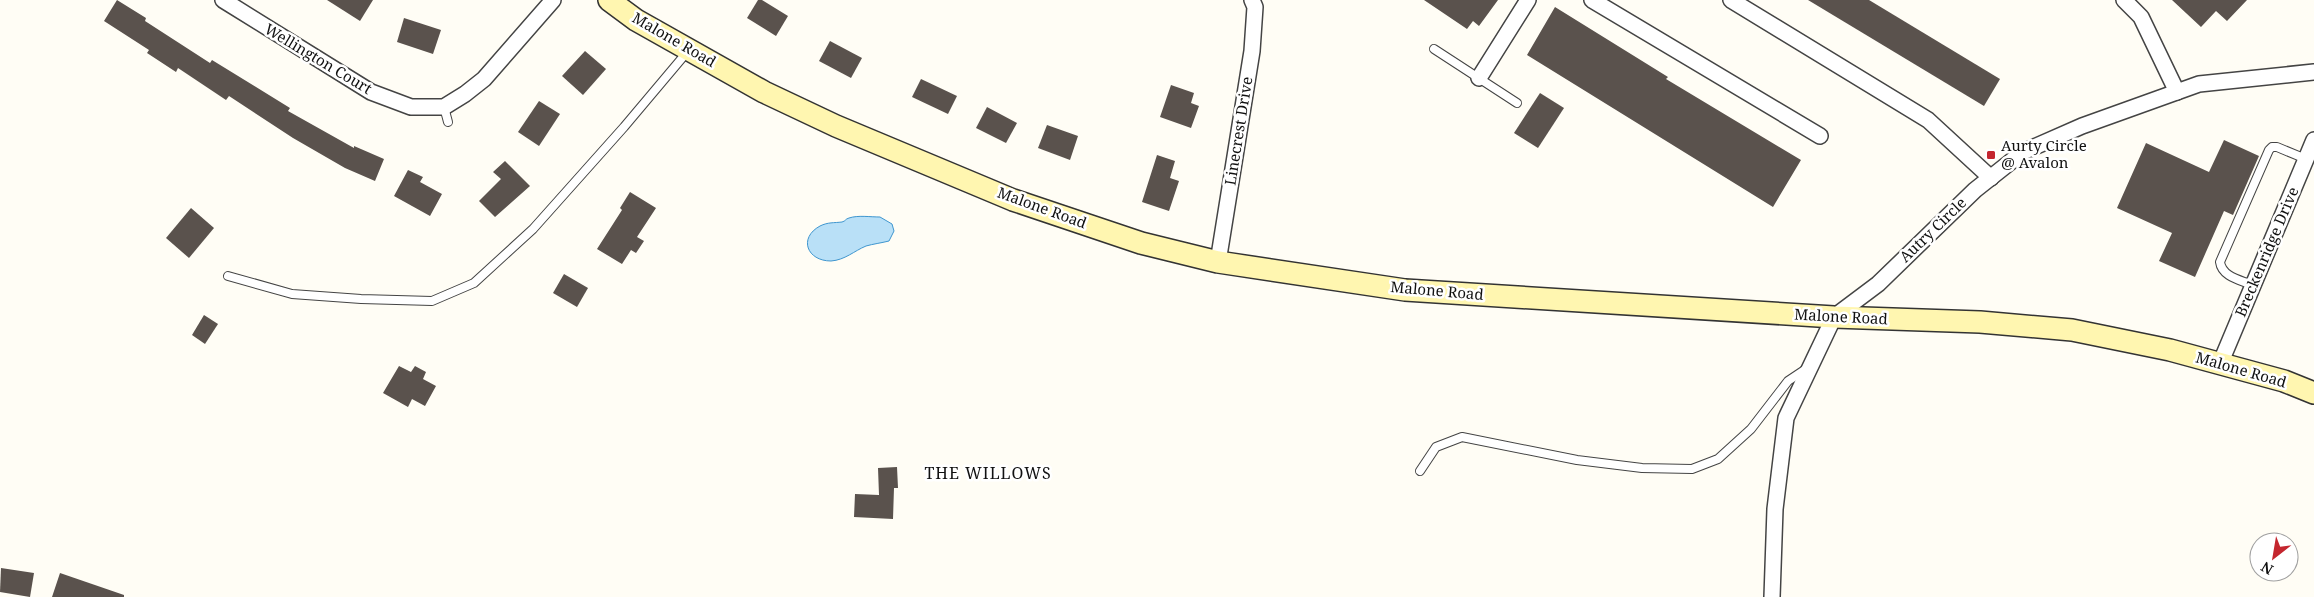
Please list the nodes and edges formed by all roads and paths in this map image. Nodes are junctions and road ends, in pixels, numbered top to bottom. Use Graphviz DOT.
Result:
graph roads {
  1 [pos="223,0"];
  2 [pos="553,0"];
  3 [pos="609,0"];
  4 [pos="1252,0"];
  5 [pos="1528,0"];
  6 [pos="1592,0"];
  7 [pos="1731,0"];
  8 [pos="2124,0"];
  9 [pos="690,49"];
  10 [pos="1434,50"];
  11 [pos="2314,72"];
  12 [pos="1479,78"];
  13 [pos="2177,92"];
  14 [pos="1517,103"];
  15 [pos="444,107"];
  16 [pos="448,122"];
  17 [pos="1820,136"];
  18 [pos="2314,140"];
  19 [pos="2306,159"];
  20 [pos="1990,178"];
  21 [pos="1218,262"];
  22 [pos="228,276"];
  23 [pos="2252,285"];
  24 [pos="1834,317"];
  25 [pos="2220,364"];
  26 [pos="1812,366"];
  27 [pos="2314,393"];
  28 [pos="1420,471"];
  29 [pos="1772,597"];
  1 -- 15 [label="street, Wellington Court"];
  2 -- 15 [label="street"];
  3 -- 9 [label="street, Malone Road"];
  4 -- 21 [label="street, Linecrest Drive"];
  5 -- 12 [label="street"];
  6 -- 17 [label="street"];
  7 -- 20 [label="street"];
  8 -- 13 [label="street"];
  9 -- 21 [label="street, Malone Road"];
  9 -- 22 [label="lane"];
  10 -- 12 [label="lane"];
  11 -- 13 [label="street, Autry Circle"];
  12 -- 14 [label="lane"];
  13 -- 20 [label="street, Autry Circle"];
  15 -- 16 [label="lane"];
  18 -- 19 [label="street, Breckenridge Drive"];
  19 -- 23 [label="street, Breckenridge Drive"];
  19 -- 23 [label="lane"];
  20 -- 24 [label="street, Autry Circle"];
  21 -- 24 [label="street, Malone Road"];
  23 -- 25 [label="street, Breckenridge Drive"];
  24 -- 25 [label="street, Malone Road"];
  24 -- 26 [label="street, Autry Circle"];
  25 -- 27 [label="street, Malone Road"];
  26 -- 28 [label="lane"];
  26 -- 29 [label="street, Autry Circle"];
}
